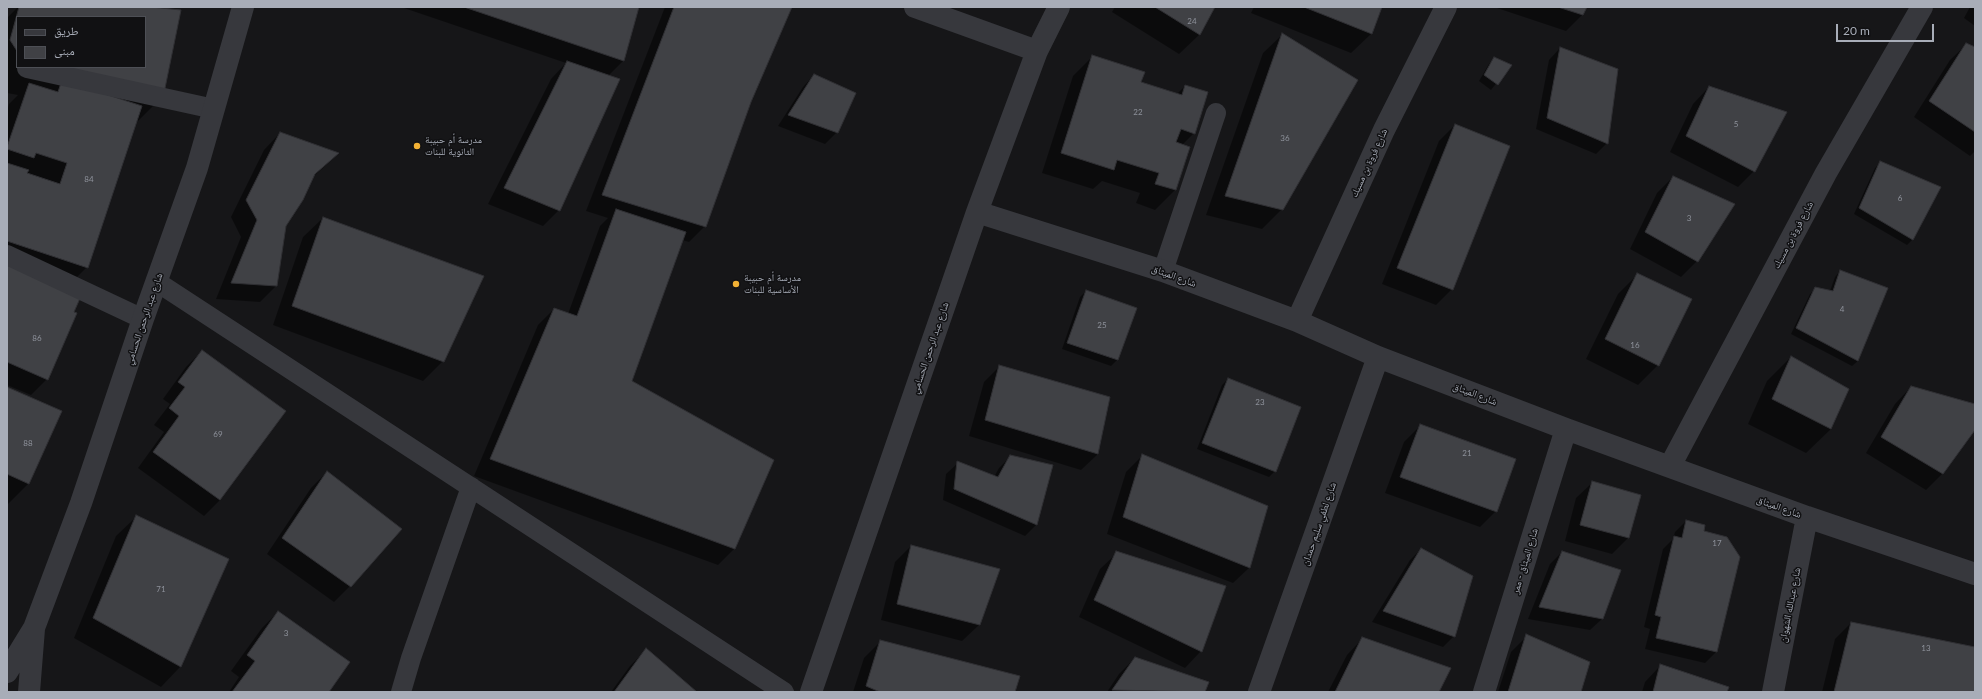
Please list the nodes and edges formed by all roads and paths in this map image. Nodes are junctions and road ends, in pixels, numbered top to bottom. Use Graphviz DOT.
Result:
graph roads {
  1 [pos="243,7"];
  2 [pos="915,7"];
  3 [pos="1059,7"];
  4 [pos="1446,7"];
  5 [pos="1922,7"];
  6 [pos="1037,51"];
  7 [pos="27,68"];
  8 [pos="214,109"];
  9 [pos="1216,113"];
  10 [pos="977,212"];
  11 [pos="7,255"];
  12 [pos="1163,271"];
  13 [pos="157,282"];
  14 [pos="143,319"];
  15 [pos="1297,321"];
  16 [pos="1378,357"];
  17 [pos="1566,429"];
  18 [pos="1670,466"];
  19 [pos="471,487"];
  20 [pos="1807,517"];
  21 [pos="1975,574"];
  22 [pos="34,628"];
  23 [pos="7,672"];
  24 [pos="29,692"];
  25 [pos="401,692"];
  26 [pos="784,692"];
  27 [pos="811,692"];
  28 [pos="1259,692"];
  29 [pos="1484,692"];
  30 [pos="1773,692"];
  1 -- 8 [label="street, شارع عبد الرحمن الحسامي"];
  2 -- 6 [label="street"];
  3 -- 6 [label="street, شارع عبد الرحمن الحسامي"];
  4 -- 15 [label="street, شارع فروة بن مسيك"];
  5 -- 18 [label="street, شارع فروة بن مسيك"];
  6 -- 10 [label="street, شارع عبد الرحمن الحسامي"];
  7 -- 8 [label="lane"];
  8 -- 13 [label="street, شارع عبد الرحمن الحسامي"];
  9 -- 12 [label="lane"];
  10 -- 12 [label="street, شارع الميثاق"];
  10 -- 27 [label="street, شارع عبد الرحمن الحسامي"];
  11 -- 14 [label="lane"];
  12 -- 15 [label="street, شارع الميثاق"];
  13 -- 14 [label="street, شارع عبد الرحمن الحسامي"];
  13 -- 19 [label="lane"];
  14 -- 22 [label="street, شارع عبد الرحمن الحسامي"];
  15 -- 16 [label="street, شارع الميثاق"];
  16 -- 17 [label="street, شارع الميثاق"];
  16 -- 28 [label="street, شارع لطفي سليم حمدان"];
  17 -- 18 [label="street, شارع الميثاق"];
  17 -- 29 [label="street, شارع الميثاق - ممر"];
  18 -- 20 [label="street, شارع الميثاق"];
  19 -- 25 [label="lane"];
  19 -- 26 [label="lane"];
  20 -- 21 [label="street, شارع الميثاق"];
  20 -- 30 [label="street, شارع عبدالله الشهوان"];
  22 -- 23 [label="street, شارع عبد الرحمن الحسامي"];
  22 -- 24 [label="street, شارع عبد الرحمن الحسامي"];
}
